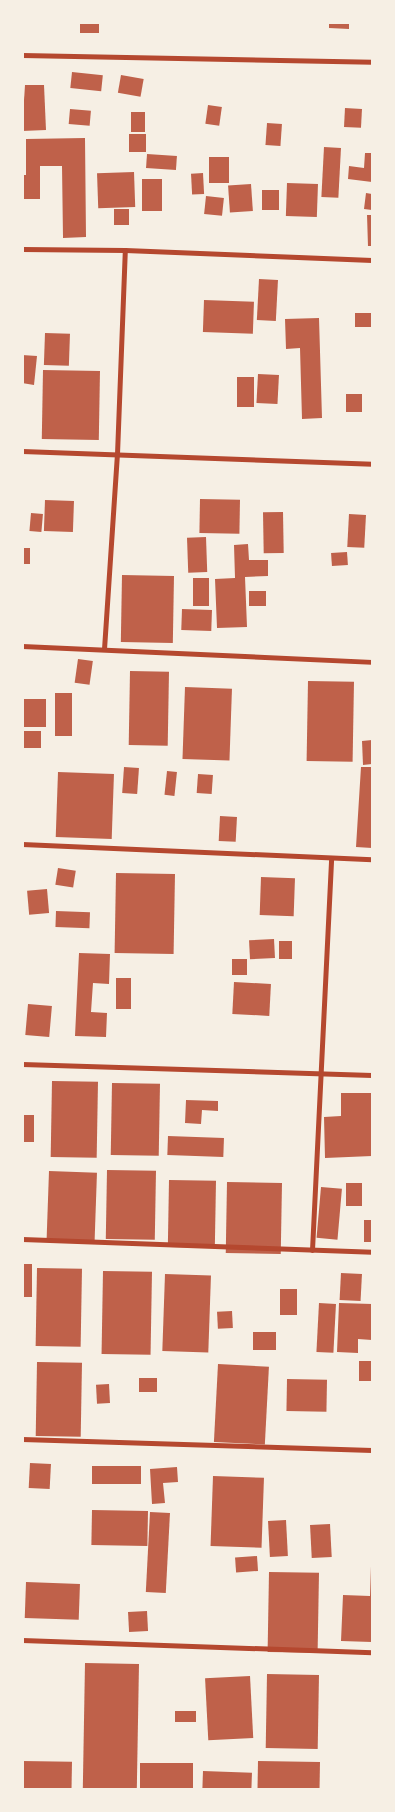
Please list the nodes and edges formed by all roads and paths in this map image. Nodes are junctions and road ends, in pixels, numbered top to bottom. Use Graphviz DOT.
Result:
graph roads {
  1 [pos="22,55"];
  2 [pos="372,62"];
  3 [pos="22,249"];
  4 [pos="124,250"];
  5 [pos="372,260"];
  6 [pos="22,451"];
  7 [pos="117,454"];
  8 [pos="372,464"];
  9 [pos="22,646"];
  10 [pos="104,649"];
  11 [pos="372,662"];
  12 [pos="22,844"];
  13 [pos="331,858"];
  14 [pos="372,860"];
  15 [pos="22,1064"];
  16 [pos="321,1074"];
  17 [pos="372,1075"];
  18 [pos="22,1239"];
  19 [pos="312,1250"];
  20 [pos="372,1252"];
  21 [pos="22,1439"];
  22 [pos="372,1450"];
  23 [pos="22,1640"];
  24 [pos="372,1652"];
  1 -- 2 [label="street"];
  3 -- 4 [label="street"];
  4 -- 5 [label="street"];
  4 -- 7 [label="street"];
  6 -- 7 [label="street"];
  7 -- 8 [label="street"];
  7 -- 10 [label="street"];
  9 -- 10 [label="street"];
  10 -- 11 [label="street"];
  12 -- 13 [label="street"];
  13 -- 14 [label="street"];
  13 -- 16 [label="street"];
  15 -- 16 [label="street"];
  16 -- 17 [label="street"];
  16 -- 19 [label="street"];
  18 -- 19 [label="street"];
  19 -- 20 [label="street"];
  21 -- 22 [label="street"];
  23 -- 24 [label="street"];
}
